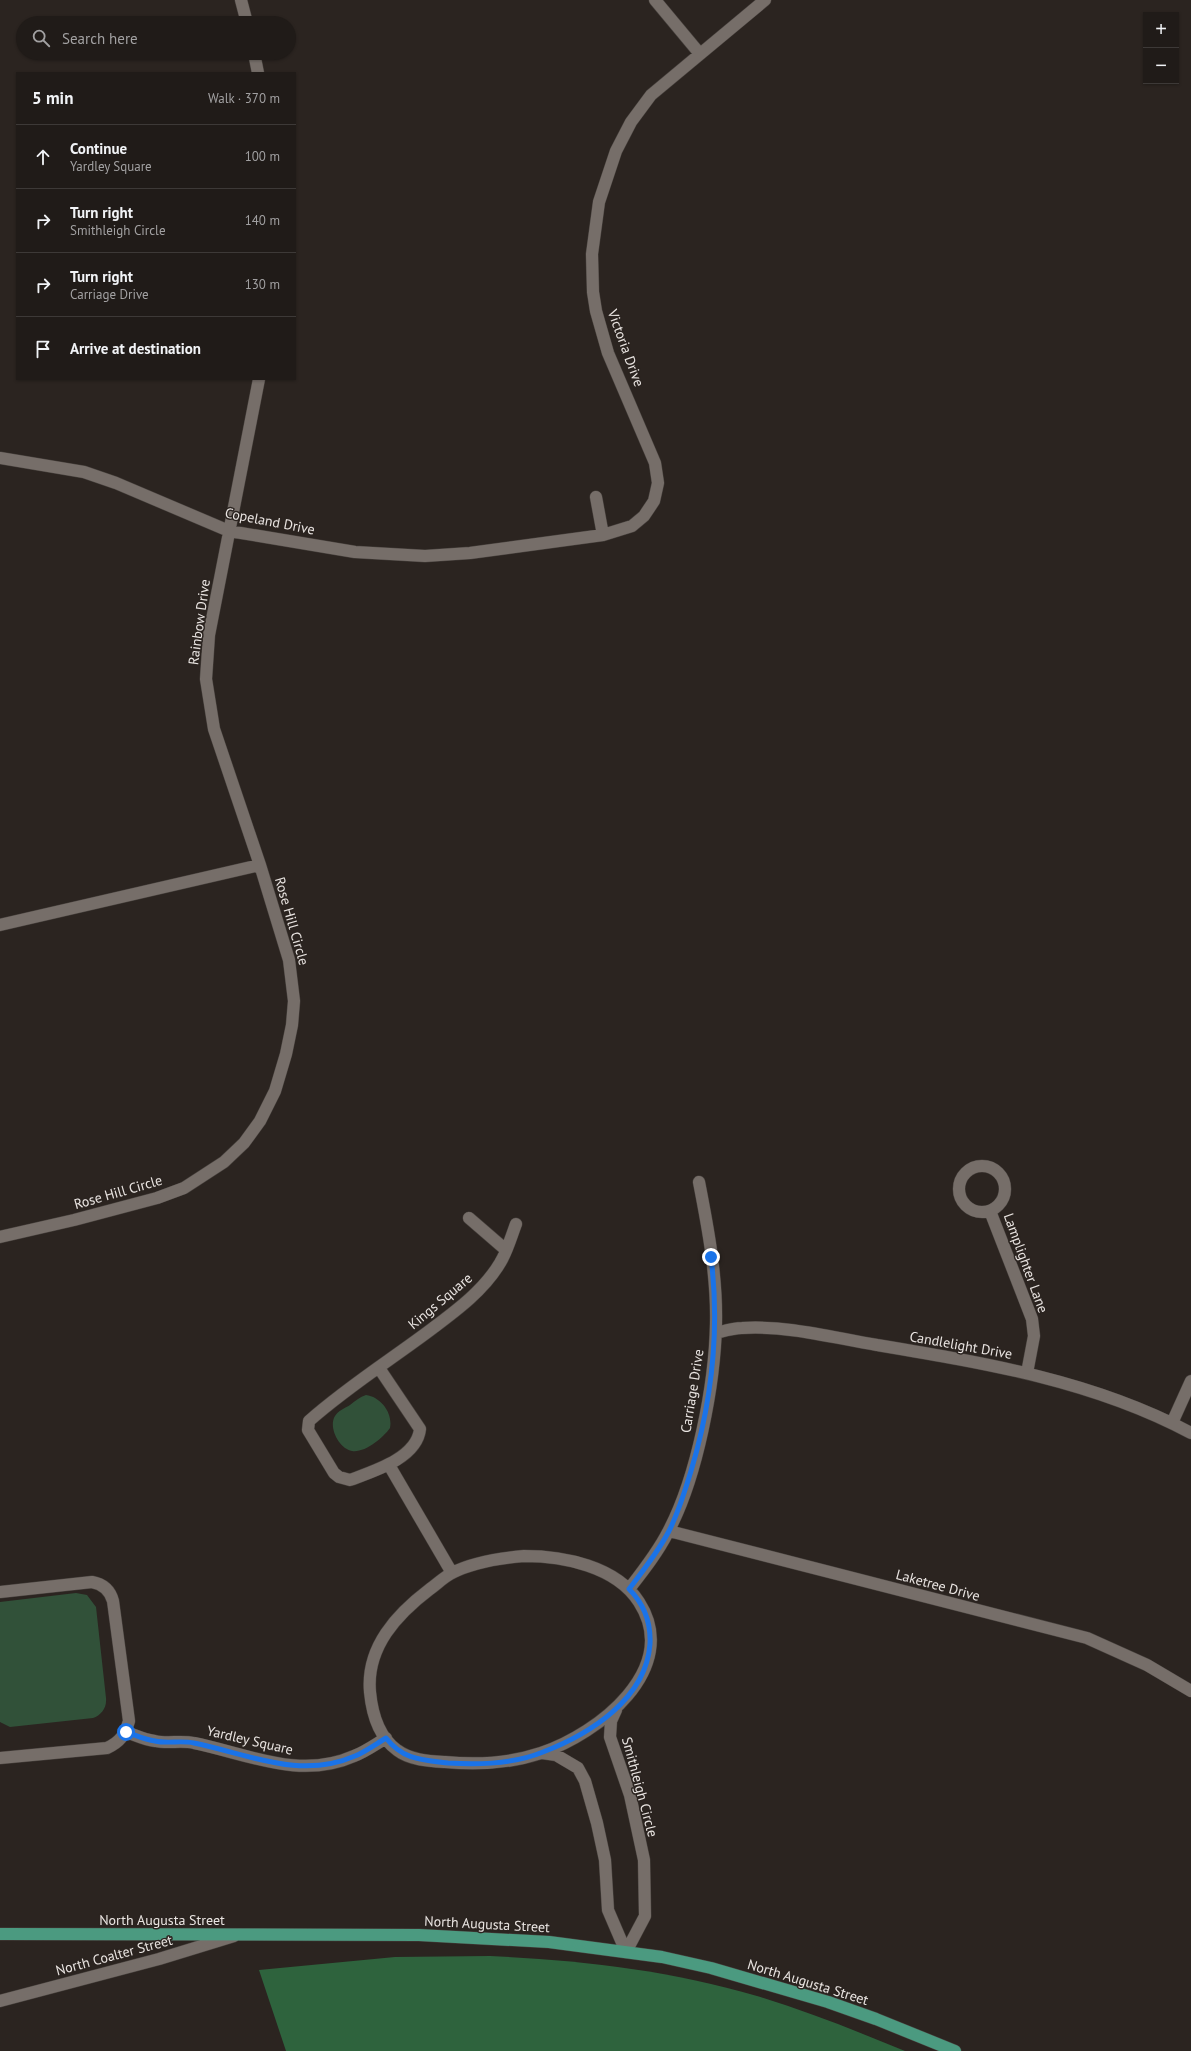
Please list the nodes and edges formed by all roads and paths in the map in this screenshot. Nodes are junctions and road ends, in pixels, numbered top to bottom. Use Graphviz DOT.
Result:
graph roads {
  1 [pos="241,0"];
  2 [pos="655,0"];
  3 [pos="765,0"];
  4 [pos="245,16"];
  5 [pos="700,54"];
  6 [pos="255,60"];
  7 [pos="258,72"];
  8 [pos="259,380"];
  9 [pos="0,458"];
  10 [pos="596,497"];
  11 [pos="229,531"];
  12 [pos="603,535"];
  13 [pos="520,546"];
  14 [pos="260,865"];
  15 [pos="0,925"];
  16 [pos="699,1182"];
  17 [pos="990,1211"];
  18 [pos="469,1218"];
  19 [pos="516,1224"];
  20 [pos="0,1237"];
  21 [pos="506,1250"];
  22 [pos="716,1333"];
  23 [pos="379,1368"];
  24 [pos="1027,1373"];
  25 [pos="1191,1381"];
  26 [pos="1172,1423"];
  27 [pos="1191,1433"];
  28 [pos="389,1465"];
  29 [pos="668,1531"];
  30 [pos="452,1573"];
  31 [pos="629,1589"];
  32 [pos="0,1592"];
  33 [pos="1191,1691"];
  34 [pos="617,1708"];
  35 [pos="126,1732"];
  36 [pos="386,1738"];
  37 [pos="542,1753"];
  38 [pos="0,1758"];
  39 [pos="0,1934"];
  40 [pos="235,1935"];
  41 [pos="626,1952"];
  42 [pos="0,2002"];
  43 [pos="955,2051"];
  1 -- 4 [label="street"];
  2 -- 5 [label="street"];
  3 -- 5 [label="street, Victoria Drive"];
  5 -- 12 [label="street, Victoria Drive"];
  6 -- 7 [label="street"];
  8 -- 11 [label="street, Rainbow Drive"];
  9 -- 11 [label="street, Copeland Drive"];
  10 -- 12 [label="street"];
  11 -- 13 [label="street, Copeland Drive"];
  11 -- 14 [label="street, Rainbow Drive"];
  12 -- 13 [label="street, Victoria Drive"];
  14 -- 15 [label="street, Rose Hill Circle"];
  14 -- 20 [label="street, Rose Hill Circle"];
  16 -- 22 [label="street, Carriage Drive"];
  17 -- 24 [label="street, Lamplighter Lane"];
  18 -- 21 [label="street"];
  19 -- 21 [label="street, Kings Square"];
  21 -- 23 [label="street, Kings Square"];
  22 -- 24 [label="street, Candlelight Drive"];
  22 -- 29 [label="street, Carriage Drive"];
  23 -- 28 [label="street, Kings Square"];
  23 -- 28 [label="street, Kings Square"];
  24 -- 26 [label="street, Candlelight Drive"];
  25 -- 26 [label="street"];
  26 -- 27 [label="street, Candlelight Drive"];
  28 -- 30 [label="street"];
  29 -- 31 [label="street, Carriage Drive"];
  29 -- 33 [label="street, Laketree Drive"];
  30 -- 31 [label="street, Smithleigh Circle"];
  30 -- 36 [label="street, Smithleigh Circle"];
  31 -- 34 [label="street, Smithleigh Circle"];
  32 -- 35 [label="street"];
  34 -- 37 [label="street, Smithleigh Circle"];
  34 -- 41 [label="street, Smithleigh Circle"];
  35 -- 36 [label="street, Yardley Square"];
  35 -- 38 [label="street"];
  36 -- 37 [label="street, Smithleigh Circle"];
  37 -- 41 [label="street, Smithleigh Circle"];
  39 -- 40 [label="main road, North Augusta Street"];
  40 -- 41 [label="main road, North Augusta Street"];
  40 -- 42 [label="street, North Coalter Street"];
  41 -- 43 [label="main road, North Augusta Street"];
}
